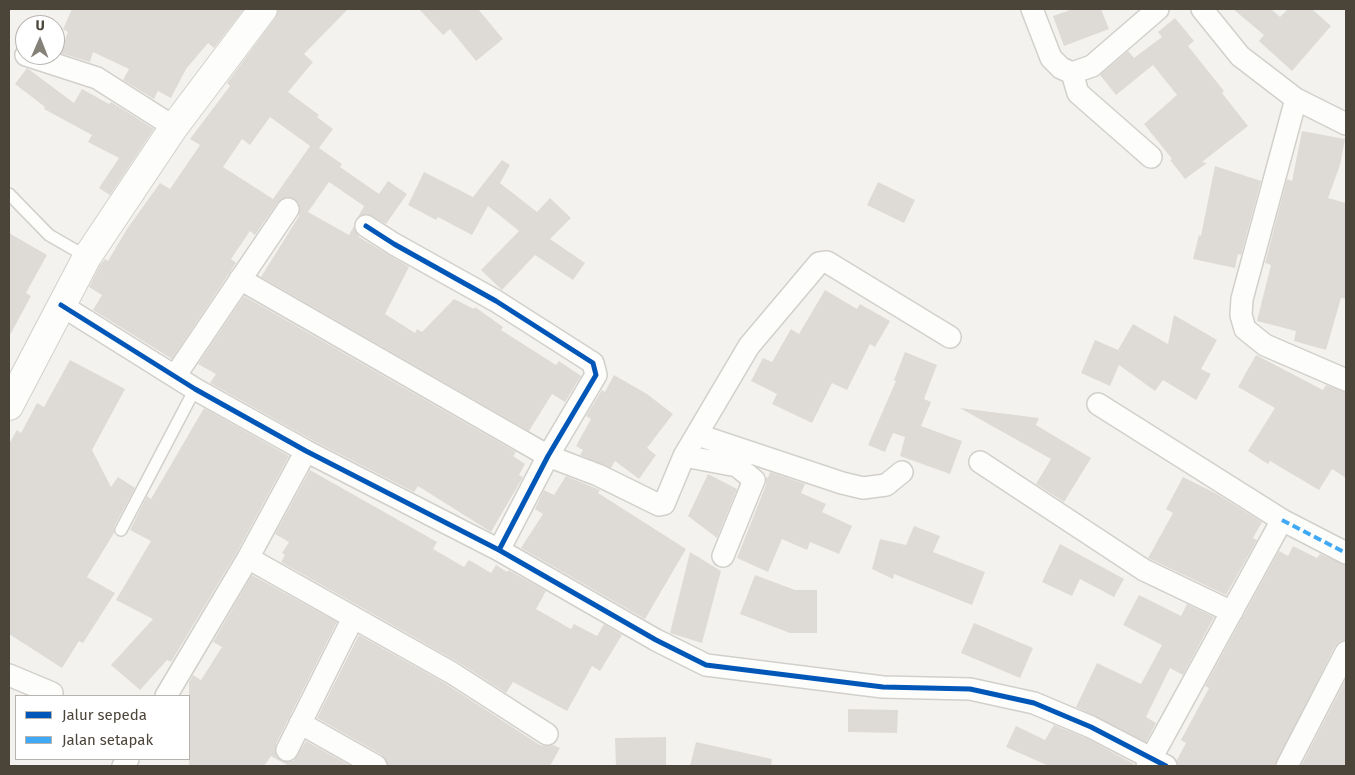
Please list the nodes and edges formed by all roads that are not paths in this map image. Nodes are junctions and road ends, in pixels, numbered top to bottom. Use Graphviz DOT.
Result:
graph roads {
  1 [pos="263,9"];
  2 [pos="1032,9"];
  3 [pos="1158,9"];
  4 [pos="1202,9"];
  5 [pos="56,65"];
  6 [pos="1072,73"];
  7 [pos="1296,99"];
  8 [pos="1346,124"];
  9 [pos="174,127"];
  10 [pos="1151,157"];
  11 [pos="9,194"];
  12 [pos="288,209"];
  13 [pos="366,226"];
  14 [pos="87,257"];
  15 [pos="240,279"];
  16 [pos="61,305"];
  17 [pos="950,337"];
  18 [pos="175,376"];
  19 [pos="1345,376"];
  20 [pos="15,381"];
  21 [pos="195,389"];
  22 [pos="1098,404"];
  23 [pos="9,406"];
  24 [pos="698,435"];
  25 [pos="306,451"];
  26 [pos="548,456"];
  27 [pos="684,456"];
  28 [pos="980,462"];
  29 [pos="902,472"];
  30 [pos="1282,520"];
  31 [pos="121,530"];
  32 [pos="499,550"];
  33 [pos="1346,553"];
  34 [pos="723,556"];
  35 [pos="248,558"];
  36 [pos="1232,612"];
  37 [pos="353,618"];
  38 [pos="1346,652"];
  39 [pos="9,675"];
  40 [pos="52,693"];
  41 [pos="167,695"];
  42 [pos="300,724"];
  43 [pos="547,734"];
  44 [pos="287,750"];
  45 [pos="1155,764"];
  46 [pos="376,766"];
  47 [pos="1287,766"];
  1 -- 9 [label="street"];
  2 -- 6 [label="street"];
  3 -- 6 [label="street"];
  4 -- 7 [label="street"];
  5 -- 9 [label="street"];
  6 -- 10 [label="street"];
  7 -- 8 [label="street"];
  7 -- 19 [label="street"];
  9 -- 14 [label="street"];
  11 -- 14 [label="lane"];
  12 -- 15 [label="street"];
  13 -- 26 [label="street"];
  14 -- 16 [label="street"];
  15 -- 18 [label="street"];
  15 -- 26 [label="street"];
  16 -- 18 [label="street"];
  16 -- 20 [label="street"];
  17 -- 24 [label="street"];
  18 -- 21 [label="street"];
  20 -- 23 [label="street"];
  21 -- 25 [label="street"];
  21 -- 31 [label="lane"];
  22 -- 30 [label="street"];
  24 -- 27 [label="street"];
  24 -- 29 [label="street"];
  25 -- 32 [label="street"];
  25 -- 35 [label="street"];
  26 -- 27 [label="street"];
  26 -- 32 [label="street"];
  27 -- 34 [label="street"];
  28 -- 36 [label="street"];
  30 -- 33 [label="street"];
  30 -- 36 [label="street"];
  32 -- 45 [label="street"];
  35 -- 37 [label="street"];
  35 -- 41 [label="street"];
  36 -- 45 [label="street"];
  37 -- 42 [label="street"];
  37 -- 43 [label="street"];
  38 -- 47 [label="street"];
  39 -- 40 [label="street"];
  42 -- 44 [label="street"];
  42 -- 46 [label="street"];
}
